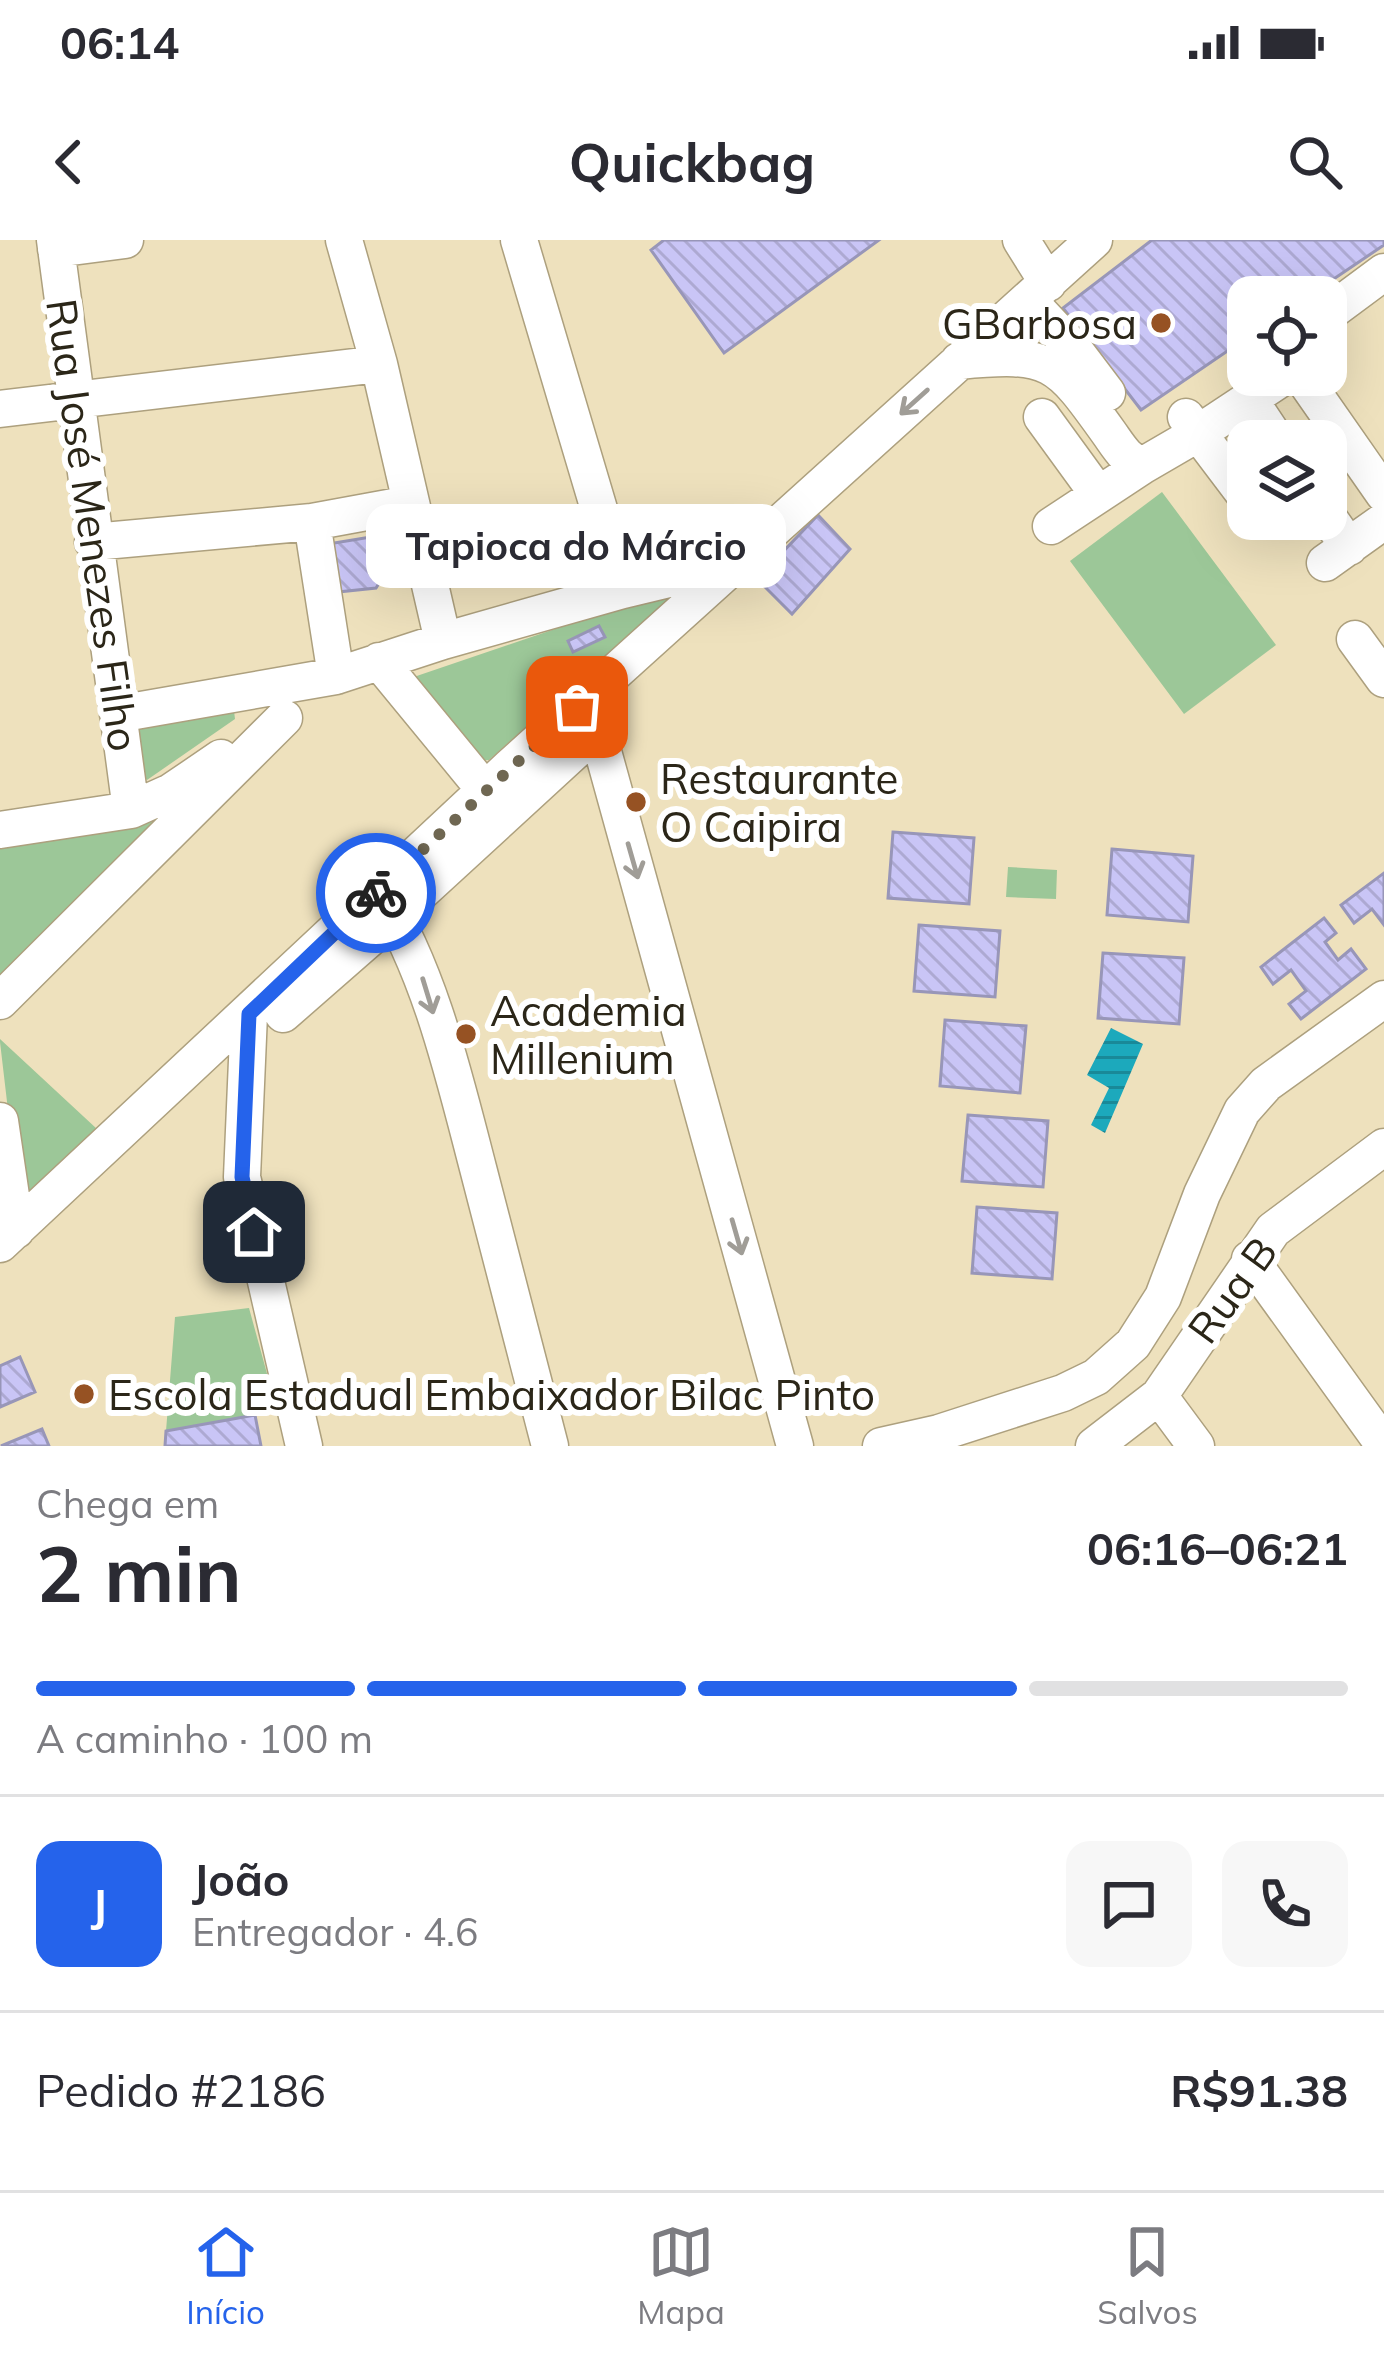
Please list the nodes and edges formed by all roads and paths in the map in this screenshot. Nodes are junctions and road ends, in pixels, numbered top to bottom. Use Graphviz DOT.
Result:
graph roads {
  1 [pos="125,240"];
  2 [pos="344,240"];
  3 [pos="519,240"];
  4 [pos="1021,240"];
  5 [pos="1094,240"];
  6 [pos="56,245"];
  7 [pos="1384,272"];
  8 [pos="1038,291"];
  9 [pos="1347,299"];
  10 [pos="959,361"];
  11 [pos="379,364"];
  12 [pos="1234,396"];
  13 [pos="1316,396"];
  14 [pos="77,398"];
  15 [pos="0,409"];
  16 [pos="1042,417"];
  17 [pos="1192,425"];
  18 [pos="1142,466"];
  19 [pos="1227,471"];
  20 [pos="1098,494"];
  21 [pos="1384,494"];
  22 [pos="410,504"];
  23 [pos="1384,521"];
  24 [pos="312,522"];
  25 [pos="1051,526"];
  26 [pos="1333,540"];
  27 [pos="93,542"];
  28 [pos="737,562"];
  29 [pos="623,590"];
  30 [pos="1355,639"];
  31 [pos="443,641"];
  32 [pos="379,661"];
  33 [pos="336,676"];
  34 [pos="1384,679"];
  35 [pos="604,683"];
  36 [pos="118,714"];
  37 [pos="284,718"];
  38 [pos="584,737"];
  39 [pos="485,790"];
  40 [pos="131,810"];
  41 [pos="0,830"];
  42 [pos="387,903"];
  43 [pos="1384,999"];
  44 [pos="0,1000"];
  45 [pos="248,1028"];
  46 [pos="0,1121"];
  47 [pos="1381,1156"];
  48 [pos="8,1237"];
  49 [pos="1250,1259"];
  50 [pos="1159,1396"];
  51 [pos="1384,1445"];
  52 [pos="304,1446"];
  53 [pos="550,1446"];
  54 [pos="795,1446"];
  55 [pos="881,1446"];
  56 [pos="1094,1446"];
  57 [pos="1196,1446"];
  1 -- 6 [label="street"];
  2 -- 11 [label="street"];
  3 -- 29 [label="street"];
  4 -- 8 [label="street"];
  5 -- 8 [label="street"];
  6 -- 14 [label="street, Rua José Menezes Filho"];
  7 -- 9 [label="street"];
  8 -- 10 [label="street"];
  8 -- 17 [label="street"];
  10 -- 18 [label="street"];
  10 -- 28 [label="street, one-way"];
  11 -- 14 [label="street"];
  11 -- 22 [label="street"];
  12 -- 17 [label="street"];
  13 -- 21 [label="street"];
  14 -- 15 [label="street"];
  14 -- 27 [label="street, Rua José Menezes Filho"];
  16 -- 20 [label="street"];
  17 -- 18 [label="street"];
  17 -- 19 [label="street"];
  18 -- 20 [label="street"];
  20 -- 25 [label="street"];
  22 -- 24 [label="street"];
  22 -- 31 [label="street"];
  23 -- 26 [label="street"];
  24 -- 27 [label="street"];
  24 -- 33 [label="street"];
  27 -- 36 [label="street, Rua José Menezes Filho"];
  28 -- 29 [label="street"];
  28 -- 35 [label="street"];
  29 -- 31 [label="street"];
  30 -- 34 [label="street"];
  31 -- 32 [label="street"];
  32 -- 33 [label="street"];
  32 -- 39 [label="street"];
  33 -- 36 [label="street"];
  33 -- 37 [label="street"];
  35 -- 38 [label="street"];
  35 -- 38 [label="street"];
  36 -- 40 [label="street, Rua José Menezes Filho"];
  37 -- 40 [label="street"];
  37 -- 44 [label="street"];
  38 -- 39 [label="street"];
  38 -- 42 [label="street"];
  38 -- 54 [label="street, one-way"];
  39 -- 42 [label="street"];
  40 -- 41 [label="street"];
  42 -- 45 [label="street"];
  42 -- 53 [label="street, one-way"];
  43 -- 55 [label="street"];
  45 -- 48 [label="street"];
  45 -- 52 [label="street"];
  46 -- 48 [label="street"];
  47 -- 49 [label="street, Rua B"];
  49 -- 50 [label="street, Rua B"];
  49 -- 51 [label="street"];
  50 -- 56 [label="street, Rua B"];
  50 -- 57 [label="street"];
}
